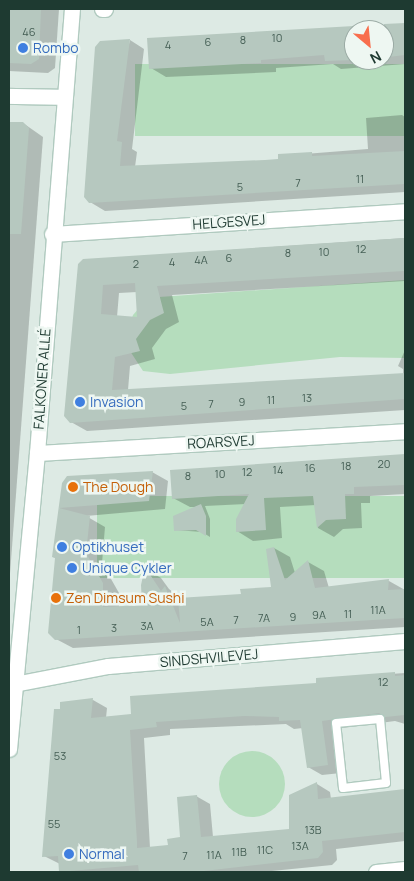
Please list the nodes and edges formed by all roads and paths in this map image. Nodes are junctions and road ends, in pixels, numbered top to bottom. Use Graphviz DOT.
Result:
graph roads {
  1 [pos="72,9"];
  2 [pos="9,96"];
  3 [pos="64,97"];
  4 [pos="405,211"];
  5 [pos="52,234"];
  6 [pos="405,431"];
  7 [pos="37,453"];
  8 [pos="405,641"];
  9 [pos="13,652"];
  10 [pos="11,685"];
  11 [pos="9,749"];
  12 [pos="343,788"];
  13 [pos="405,869"];
  14 [pos="376,872"];
  1 -- 3 [label="street, FALKONER ALLÉ"];
  2 -- 3 [label="street"];
  3 -- 5 [label="street, FALKONER ALLÉ"];
  4 -- 5 [label="street, HELGESVEJ"];
  5 -- 7 [label="street, FALKONER ALLÉ"];
  6 -- 7 [label="street, ROARSVEJ"];
  7 -- 9 [label="street, FALKONER ALLÉ"];
  8 -- 10 [label="street, SINDSHVILEVEJ"];
  9 -- 10 [label="street, FALKONER ALLÉ"];
  10 -- 11 [label="street, FALKONER ALLÉ"];
  12 -- 12 [label="lane"];
  13 -- 14 [label="street"];
}
